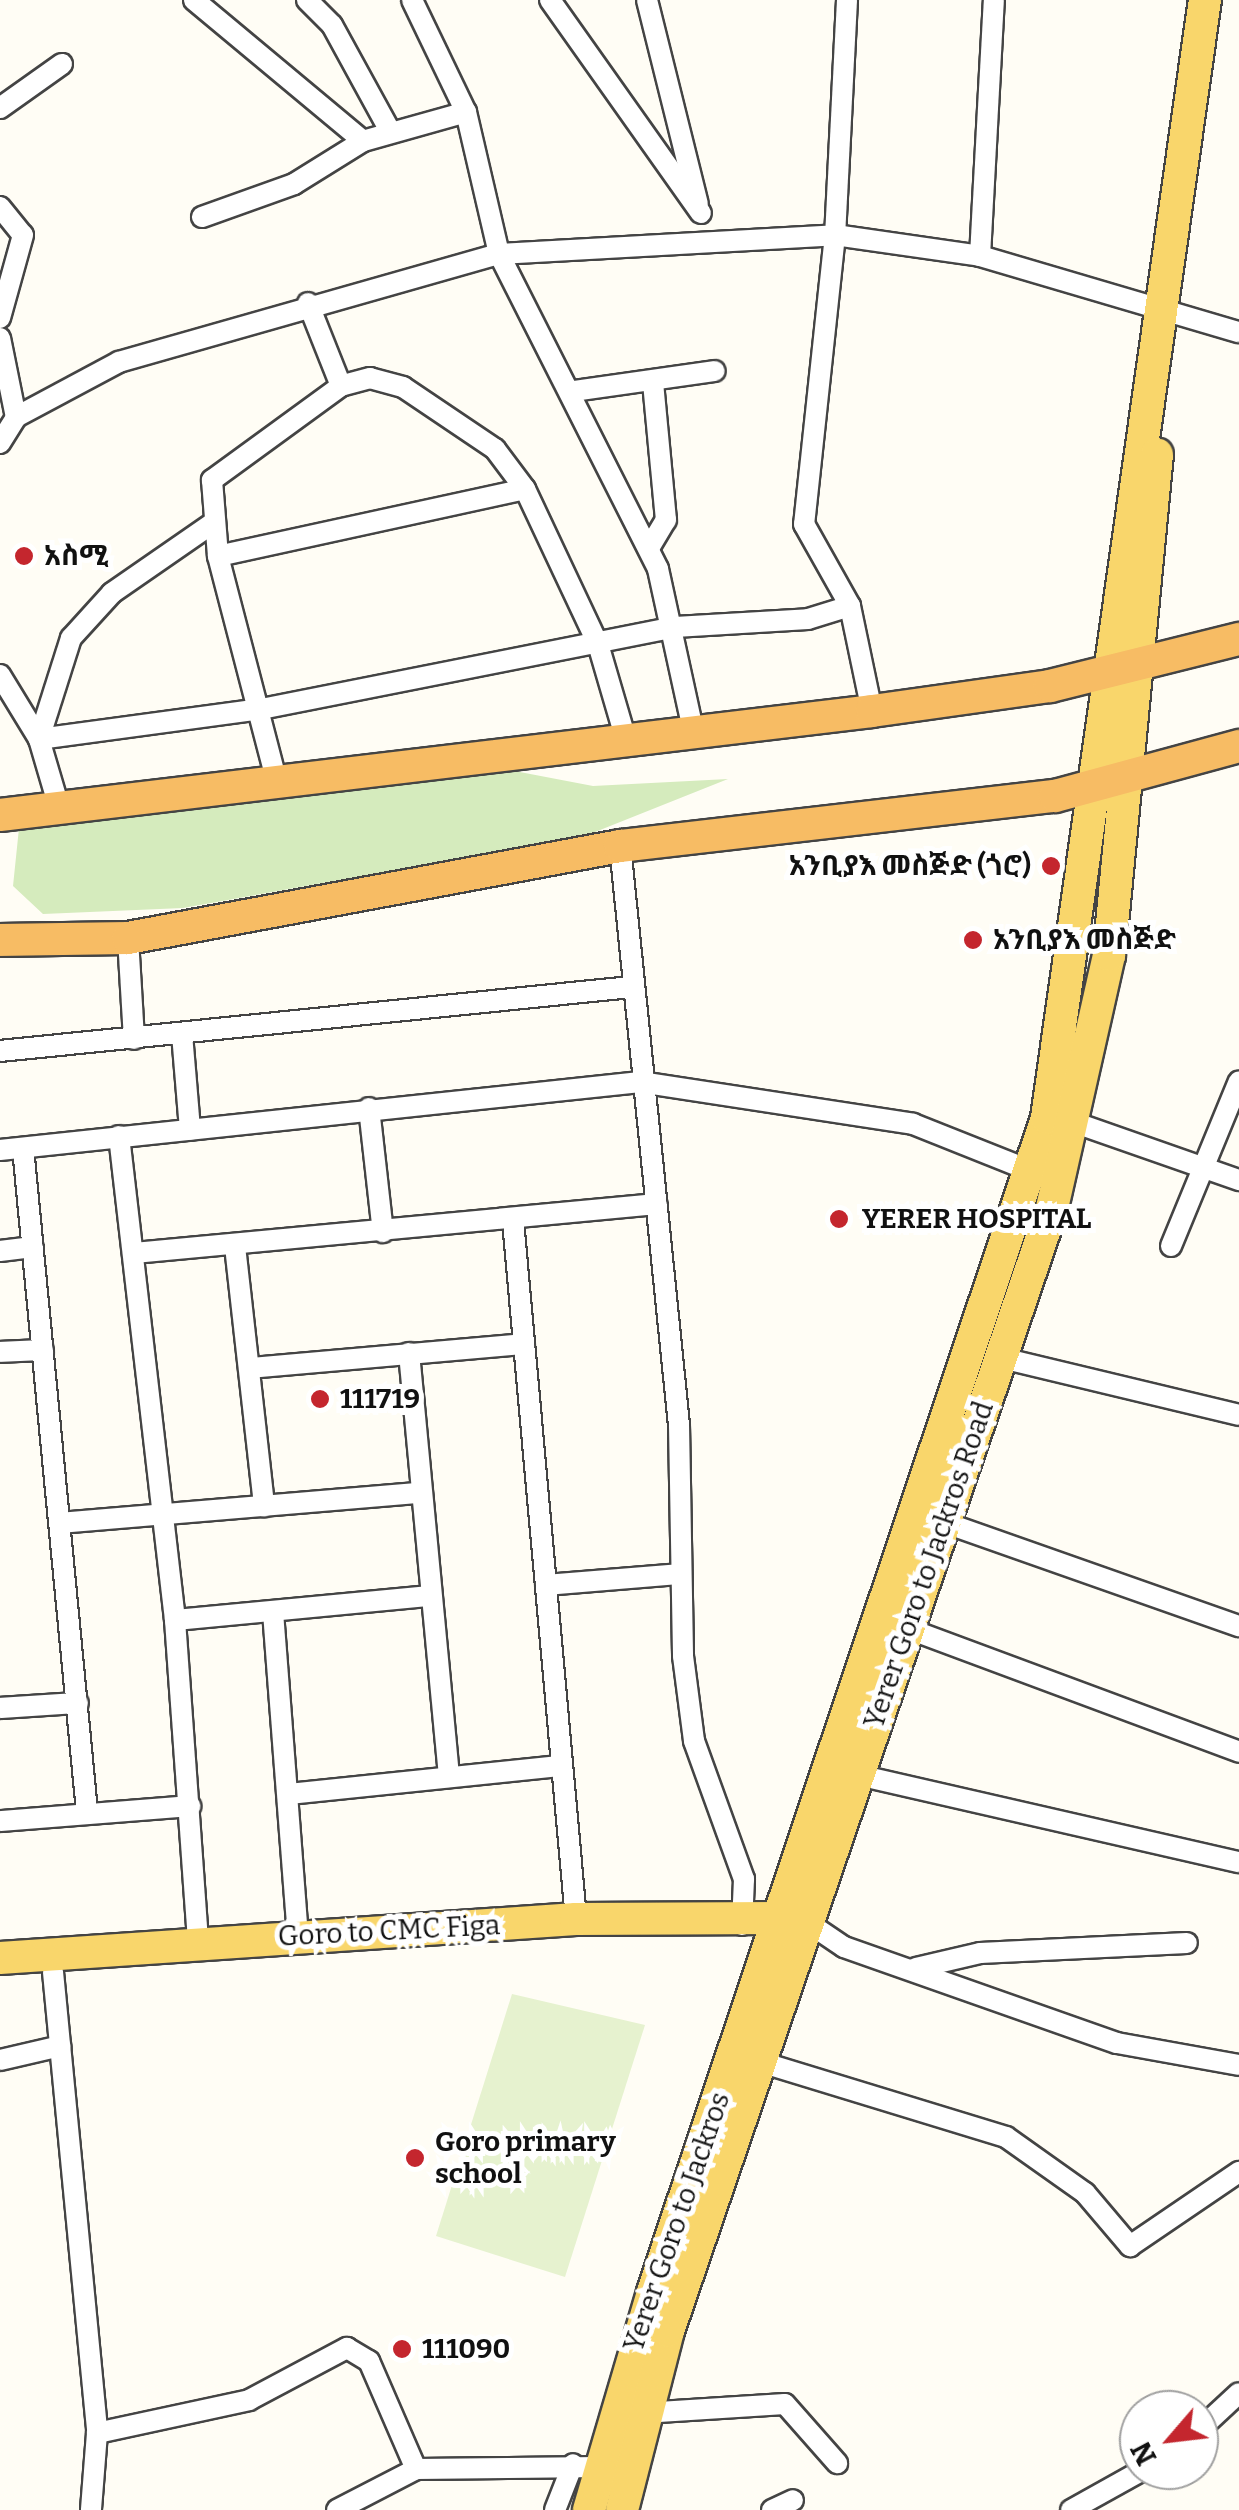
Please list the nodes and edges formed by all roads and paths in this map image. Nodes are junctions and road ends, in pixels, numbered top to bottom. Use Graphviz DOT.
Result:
graph roads {
  1 [pos="194,0"];
  2 [pos="306,0"];
  3 [pos="412,0"];
  4 [pos="550,0"];
  5 [pos="647,0"];
  6 [pos="846,0"];
  7 [pos="994,0"];
  8 [pos="1205,0"];
  9 [pos="1227,0"];
  10 [pos="62,64"];
  11 [pos="0,108"];
  12 [pos="466,112"];
  13 [pos="389,129"];
  14 [pos="363,141"];
  15 [pos="0,207"];
  16 [pos="701,214"];
  17 [pos="202,217"];
  18 [pos="835,235"];
  19 [pos="707,240"];
  20 [pos="500,254"];
  21 [pos="980,256"];
  22 [pos="308,303"];
  23 [pos="1169,316"];
  24 [pos="0,318"];
  25 [pos="1239,332"];
  26 [pos="0,338"];
  27 [pos="715,371"];
  28 [pos="654,383"];
  29 [pos="341,386"];
  30 [pos="574,390"];
  31 [pos="16,418"];
  32 [pos="0,444"];
  33 [pos="525,489"];
  34 [pos="213,523"];
  35 [pos="649,548"];
  36 [pos="218,556"];
  37 [pos="850,606"];
  38 [pos="675,627"];
  39 [pos="1239,638"];
  40 [pos="598,644"];
  41 [pos="1122,666"];
  42 [pos="0,675"];
  43 [pos="261,709"];
  44 [pos="872,711"];
  45 [pos="694,734"];
  46 [pos="40,740"];
  47 [pos="627,743"];
  48 [pos="1239,746"];
  49 [pos="1130,776"];
  50 [pos="277,782"];
  51 [pos="1095,785"];
  52 [pos="59,807"];
  53 [pos="0,815"];
  54 [pos="620,846"];
  55 [pos="128,938"];
  56 [pos="0,940"];
  57 [pos="631,987"];
  58 [pos="182,1034"];
  59 [pos="134,1038"];
  60 [pos="0,1050"];
  61 [pos="1239,1081"];
  62 [pos="640,1082"];
  63 [pos="368,1108"];
  64 [pos="1073,1122"];
  65 [pos="190,1130"];
  66 [pos="119,1136"];
  67 [pos="23,1148"];
  68 [pos="0,1150"];
  69 [pos="1201,1167"];
  70 [pos="1031,1170"];
  71 [pos="1239,1180"];
  72 [pos="657,1204"];
  73 [pos="513,1220"];
  74 [pos="383,1232"];
  75 [pos="234,1246"];
  76 [pos="1172,1246"];
  77 [pos="34,1248"];
  78 [pos="0,1250"];
  79 [pos="134,1252"];
  80 [pos="524,1344"];
  81 [pos="44,1350"];
  82 [pos="0,1352"];
  83 [pos="408,1353"];
  84 [pos="998,1357"];
  85 [pos="250,1368"];
  86 [pos="1239,1415"];
  87 [pos="419,1493"];
  88 [pos="264,1506"];
  89 [pos="162,1516"];
  90 [pos="943,1522"];
  91 [pos="60,1523"];
  92 [pos="681,1574"];
  93 [pos="546,1585"];
  94 [pos="428,1596"];
  95 [pos="272,1612"];
  96 [pos="174,1620"];
  97 [pos="1239,1626"];
  98 [pos="909,1630"];
  99 [pos="78,1702"];
  100 [pos="0,1708"];
  101 [pos="1239,1752"];
  102 [pos="562,1766"];
  103 [pos="858,1775"];
  104 [pos="449,1777"];
  105 [pos="289,1794"];
  106 [pos="190,1806"];
  107 [pos="87,1812"];
  108 [pos="0,1821"];
  109 [pos="1239,1862"];
  110 [pos="576,1919"];
  111 [pos="742,1924"];
  112 [pos="798,1932"];
  113 [pos="298,1936"];
  114 [pos="1187,1943"];
  115 [pos="198,1944"];
  116 [pos="0,1958"];
  117 [pos="916,1968"];
  118 [pos="53,1972"];
  119 [pos="0,1975"];
  120 [pos="60,2046"];
  121 [pos="0,2060"];
  122 [pos="764,2063"];
  123 [pos="1239,2065"];
  124 [pos="1239,2172"];
  125 [pos="1239,2393"];
  126 [pos="1219,2412"];
  127 [pos="643,2413"];
  128 [pos="98,2433"];
  129 [pos="837,2463"];
  130 [pos="587,2466"];
  131 [pos="416,2469"];
  132 [pos="1119,2483"];
  133 [pos="793,2500"];
  134 [pos="91,2510"];
  135 [pos="337,2510"];
  136 [pos="554,2510"];
  137 [pos="589,2510"];
  138 [pos="622,2510"];
  139 [pos="772,2510"];
  140 [pos="1071,2510"];
  1 -- 14 [label="street"];
  2 -- 13 [label="street"];
  3 -- 12 [label="street"];
  4 -- 16 [label="street"];
  5 -- 16 [label="street"];
  6 -- 18 [label="street"];
  7 -- 21 [label="street"];
  8 -- 23 [label="main road"];
  9 -- 23 [label="main road"];
  10 -- 11 [label="street"];
  12 -- 13 [label="street"];
  12 -- 20 [label="street"];
  13 -- 14 [label="street"];
  14 -- 17 [label="street"];
  15 -- 24 [label="street"];
  16 -- 19 [label="street"];
  18 -- 19 [label="street"];
  18 -- 21 [label="street"];
  18 -- 37 [label="street"];
  19 -- 20 [label="street"];
  20 -- 22 [label="street"];
  20 -- 30 [label="street"];
  21 -- 23 [label="street"];
  22 -- 29 [label="street"];
  22 -- 31 [label="street"];
  23 -- 25 [label="street"];
  23 -- 41 [label="main road"];
  26 -- 31 [label="street"];
  27 -- 28 [label="street"];
  28 -- 30 [label="street"];
  28 -- 35 [label="street"];
  29 -- 33 [label="street"];
  29 -- 34 [label="street"];
  30 -- 35 [label="street"];
  31 -- 32 [label="street"];
  33 -- 36 [label="street"];
  33 -- 40 [label="street"];
  34 -- 36 [label="street"];
  34 -- 46 [label="street"];
  35 -- 38 [label="street"];
  36 -- 43 [label="street"];
  37 -- 38 [label="street"];
  37 -- 44 [label="street"];
  38 -- 40 [label="street"];
  38 -- 45 [label="street"];
  39 -- 41 [label="highway"];
  40 -- 43 [label="street"];
  40 -- 47 [label="street"];
  41 -- 44 [label="highway"];
  41 -- 49 [label="main road, Yerer Goro to Jackros Road"];
  41 -- 51 [label="main road"];
  42 -- 46 [label="street"];
  43 -- 46 [label="street"];
  43 -- 50 [label="street"];
  44 -- 45 [label="highway"];
  45 -- 47 [label="highway"];
  46 -- 52 [label="street"];
  47 -- 50 [label="highway"];
  48 -- 49 [label="highway"];
  49 -- 51 [label="highway"];
  49 -- 64 [label="main road, Yerer Goro to Jackros Road"];
  50 -- 52 [label="highway"];
  51 -- 54 [label="highway"];
  51 -- 70 [label="main road"];
  52 -- 53 [label="highway"];
  54 -- 55 [label="highway"];
  54 -- 57 [label="street"];
  55 -- 56 [label="highway"];
  55 -- 59 [label="street"];
  57 -- 58 [label="street"];
  57 -- 62 [label="street"];
  58 -- 59 [label="street"];
  58 -- 65 [label="street"];
  59 -- 60 [label="street"];
  61 -- 69 [label="street"];
  62 -- 63 [label="street"];
  62 -- 70 [label="street"];
  62 -- 72 [label="street"];
  63 -- 65 [label="street"];
  63 -- 74 [label="street"];
  64 -- 69 [label="street"];
  64 -- 84 [label="main road, Yerer Goro to Jackros Road"];
  65 -- 66 [label="street"];
  66 -- 67 [label="street"];
  66 -- 79 [label="street"];
  67 -- 68 [label="street"];
  67 -- 77 [label="street"];
  69 -- 71 [label="street"];
  69 -- 76 [label="street"];
  70 -- 112 [label="main road"];
  72 -- 73 [label="street"];
  72 -- 92 [label="street"];
  73 -- 74 [label="street"];
  73 -- 80 [label="street"];
  74 -- 75 [label="street"];
  75 -- 79 [label="street"];
  75 -- 85 [label="street"];
  77 -- 78 [label="street"];
  77 -- 81 [label="street"];
  79 -- 89 [label="street"];
  80 -- 83 [label="street"];
  80 -- 93 [label="street"];
  81 -- 82 [label="street"];
  81 -- 91 [label="street"];
  83 -- 85 [label="street"];
  83 -- 87 [label="street"];
  84 -- 86 [label="street"];
  84 -- 90 [label="main road, Yerer Goro to Jackros Road"];
  85 -- 88 [label="street"];
  87 -- 88 [label="street"];
  87 -- 94 [label="street"];
  88 -- 89 [label="street"];
  89 -- 91 [label="street"];
  89 -- 96 [label="street"];
  90 -- 97 [label="street"];
  90 -- 98 [label="main road, Yerer Goro to Jackros Road"];
  91 -- 99 [label="street"];
  92 -- 93 [label="street"];
  92 -- 111 [label="street"];
  93 -- 102 [label="street"];
  94 -- 95 [label="street"];
  94 -- 104 [label="street"];
  95 -- 96 [label="street"];
  95 -- 105 [label="street"];
  96 -- 106 [label="street"];
  98 -- 101 [label="street"];
  98 -- 103 [label="main road, Yerer Goro to Jackros Road"];
  99 -- 100 [label="street"];
  99 -- 107 [label="street"];
  102 -- 104 [label="street"];
  102 -- 110 [label="street"];
  103 -- 109 [label="street"];
  103 -- 112 [label="main road, Yerer Goro to Jackros Road"];
  104 -- 105 [label="street"];
  105 -- 113 [label="street"];
  106 -- 107 [label="street"];
  106 -- 115 [label="street"];
  107 -- 108 [label="street"];
  110 -- 111 [label="main road, Goro to CMC Figa"];
  110 -- 113 [label="main road, Goro to CMC Figa"];
  111 -- 112 [label="main road"];
  111 -- 118 [label="main road"];
  112 -- 117 [label="street"];
  112 -- 122 [label="main road"];
  112 -- 130 [label="main road, Yerer Goro to Jackros"];
  113 -- 115 [label="main road, Goro to CMC Figa"];
  114 -- 117 [label="street"];
  115 -- 116 [label="main road, Goro to CMC Figa"];
  117 -- 123 [label="street"];
  118 -- 119 [label="main road"];
  118 -- 120 [label="street"];
  120 -- 121 [label="street"];
  120 -- 128 [label="street"];
  122 -- 124 [label="street"];
  122 -- 127 [label="main road"];
  125 -- 126 [label="street"];
  127 -- 129 [label="street"];
  127 -- 138 [label="main road"];
  128 -- 131 [label="street"];
  128 -- 134 [label="street"];
  130 -- 131 [label="street"];
  130 -- 136 [label="street"];
  130 -- 137 [label="main road, Yerer Goro to Jackros"];
  131 -- 135 [label="street"];
  132 -- 140 [label="street"];
  133 -- 139 [label="street"];
}
